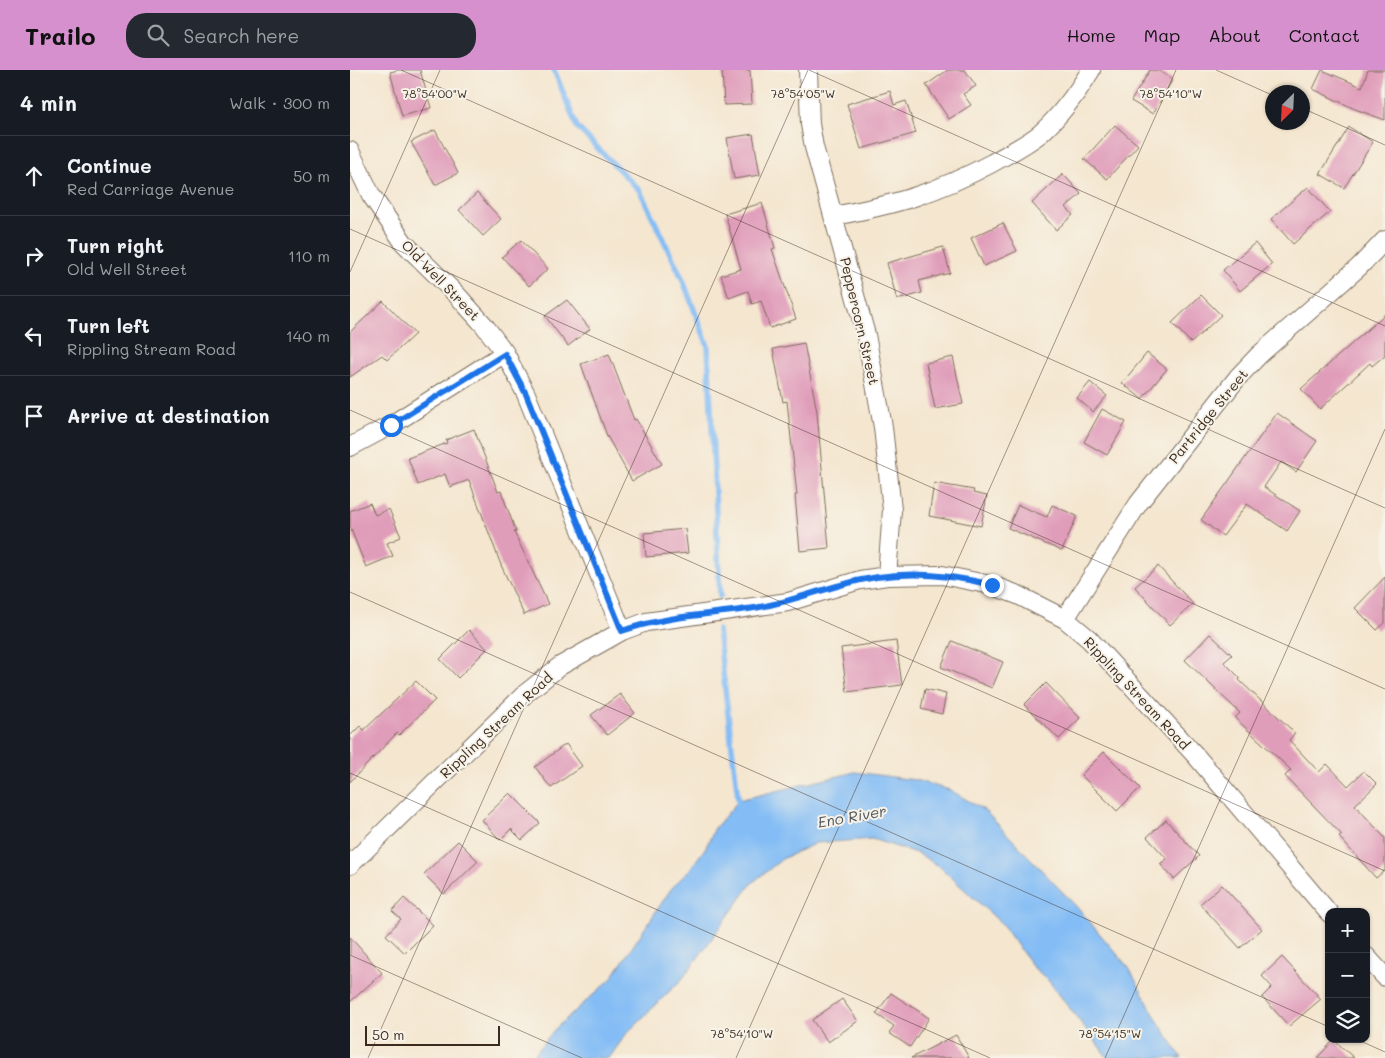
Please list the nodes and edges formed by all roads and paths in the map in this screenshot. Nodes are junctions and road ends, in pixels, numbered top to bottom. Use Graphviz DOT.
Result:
graph roads {
  1 [pos="808,70"];
  2 [pos="1091,70"];
  3 [pos="350,151"];
  4 [pos="833,216"];
  5 [pos="1385,240"];
  6 [pos="505,354"];
  7 [pos="350,447"];
  8 [pos="887,576"];
  9 [pos="1065,619"];
  10 [pos="622,631"];
  11 [pos="350,865"];
  12 [pos="1326,908"];
  13 [pos="1370,960"];
  14 [pos="1385,977"];
  1 -- 4 [label="street, Peppercorn Street"];
  2 -- 4 [label="street"];
  3 -- 6 [label="street, Old Well Street"];
  4 -- 8 [label="street, Peppercorn Street"];
  5 -- 9 [label="street, Partridge Street"];
  6 -- 7 [label="street"];
  6 -- 10 [label="street, Old Well Street"];
  8 -- 9 [label="street, Rippling Stream Road"];
  8 -- 10 [label="street, Rippling Stream Road"];
  9 -- 12 [label="street, Rippling Stream Road"];
  10 -- 11 [label="street, Rippling Stream Road"];
  13 -- 14 [label="street"];
}
